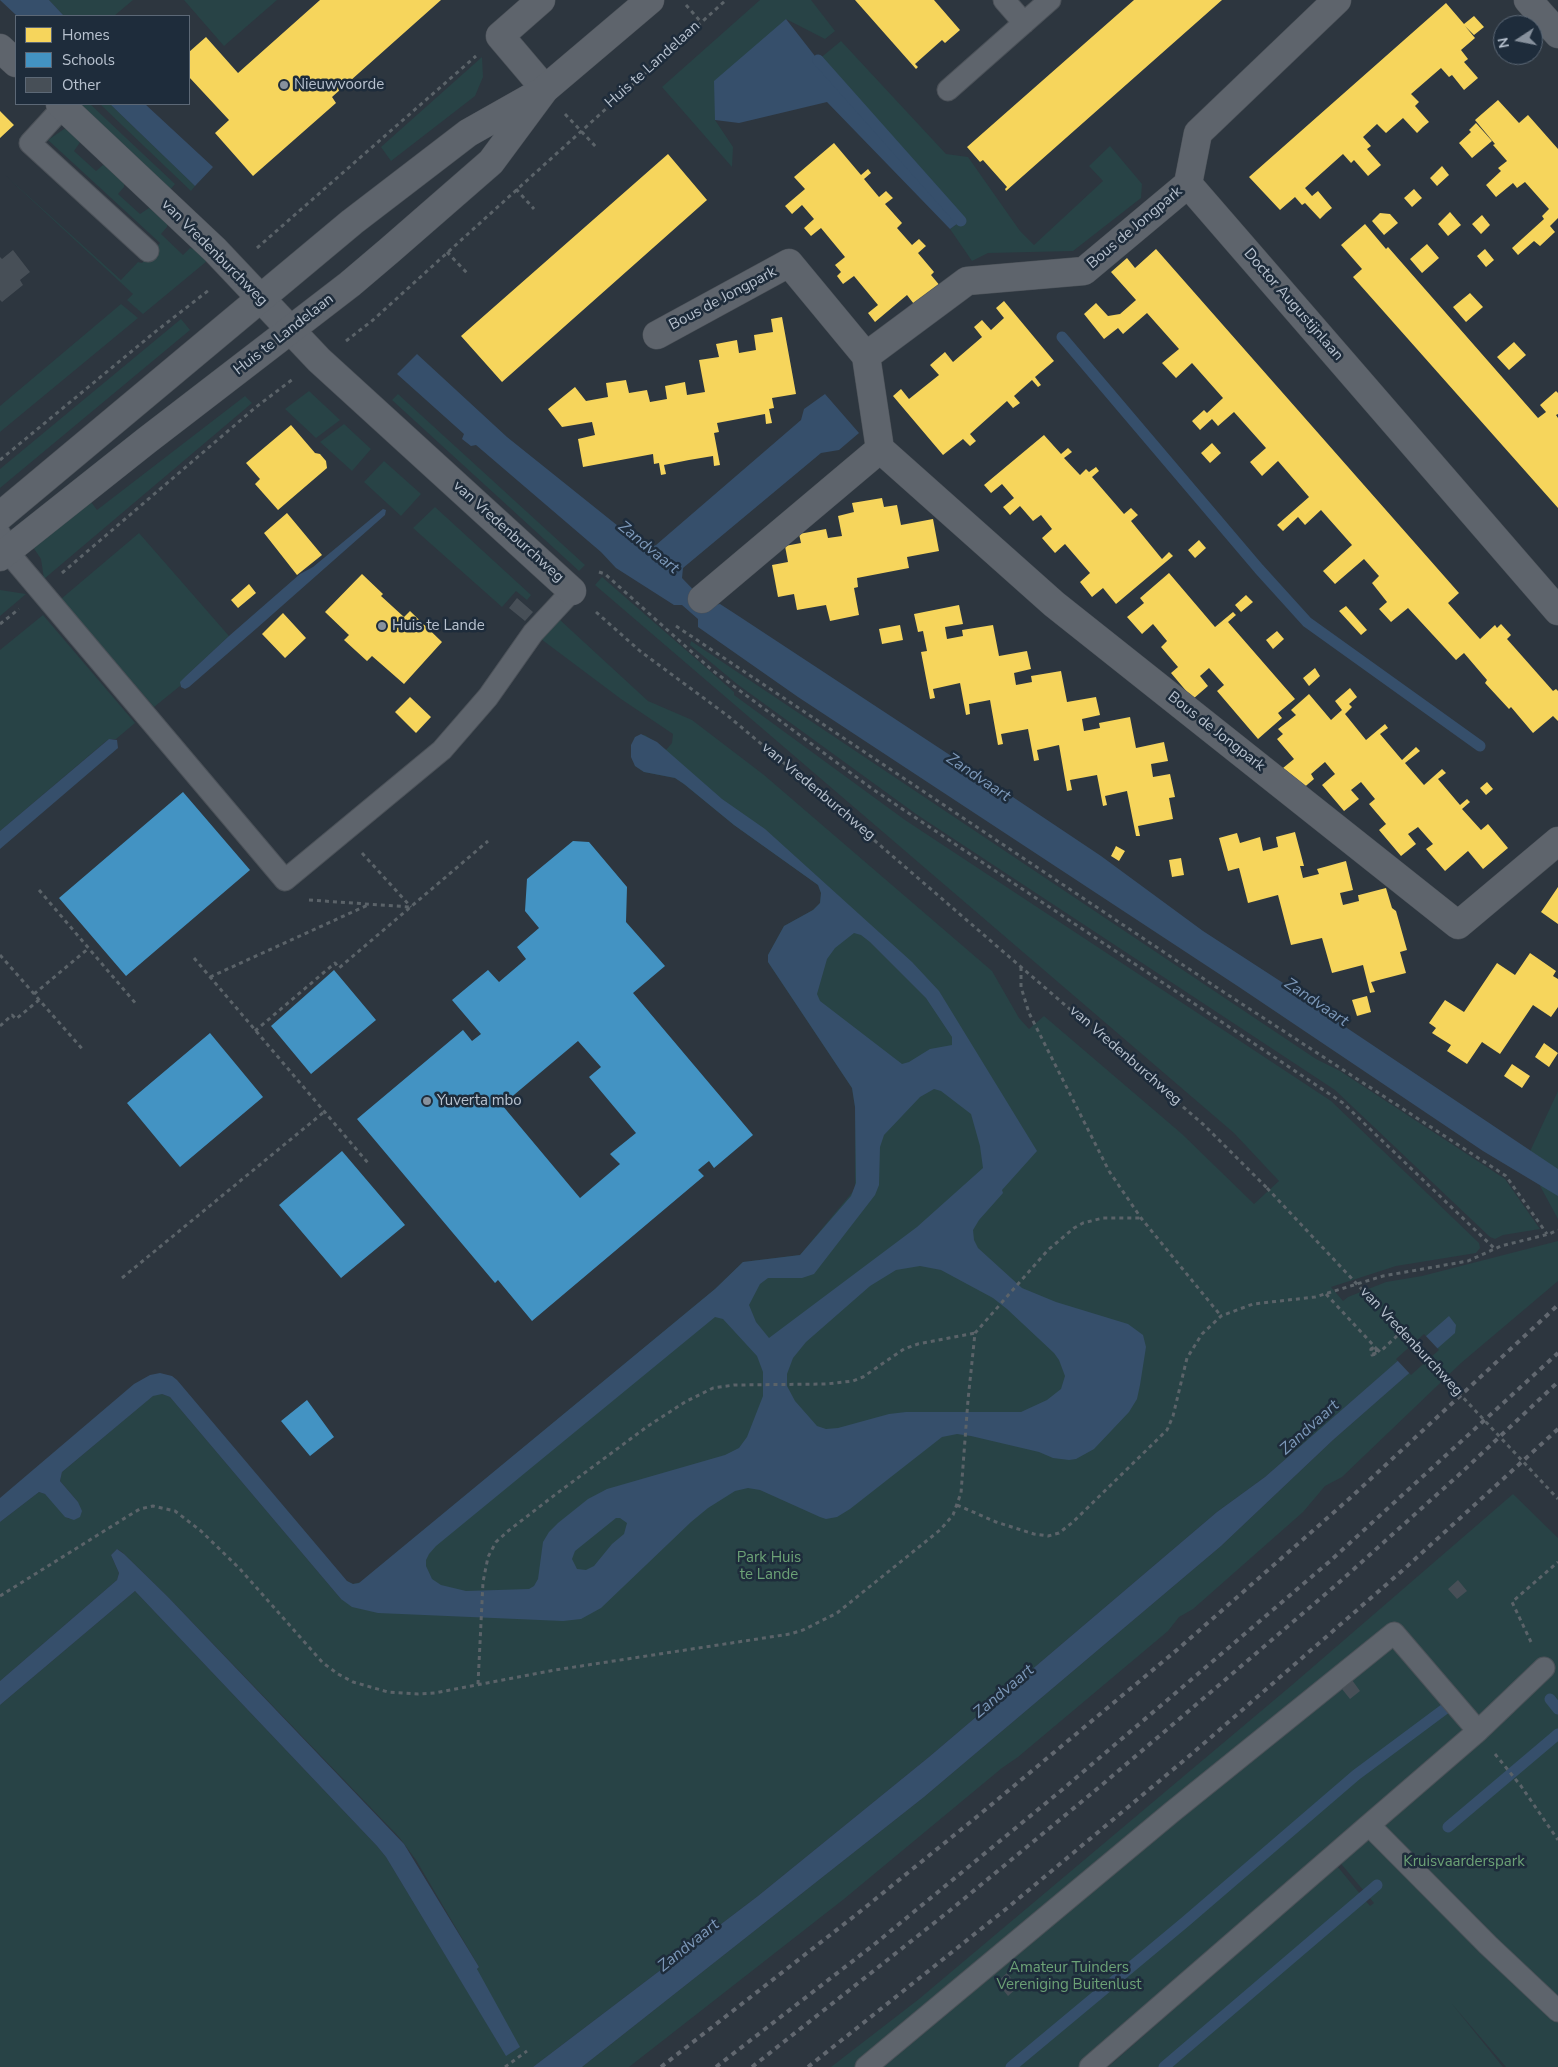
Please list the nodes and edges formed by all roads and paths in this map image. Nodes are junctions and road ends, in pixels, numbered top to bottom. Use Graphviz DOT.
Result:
graph roads {
  1 [pos="541,0"];
  2 [pos="650,0"];
  3 [pos="726,0"];
  4 [pos="1004,0"];
  5 [pos="1050,0"];
  6 [pos="1337,0"];
  7 [pos="1528,0"];
  8 [pos="686,6"];
  9 [pos="700,22"];
  10 [pos="1024,23"];
  11 [pos="1558,34"];
  12 [pos="500,36"];
  13 [pos="0,48"];
  14 [pos="15,62"];
  15 [pos="545,90"];
  16 [pos="948,90"];
  17 [pos="61,105"];
  18 [pos="580,131"];
  19 [pos="597,148"];
  20 [pos="1188,184"];
  21 [pos="516,190"];
  22 [pos="534,209"];
  23 [pos="148,250"];
  24 [pos="447,252"];
  25 [pos="234,270"];
  26 [pos="467,273"];
  27 [pos="260,299"];
  28 [pos="290,331"];
  29 [pos="657,334"];
  30 [pos="330,352"];
  31 [pos="866,356"];
  32 [pos="880,449"];
  33 [pos="0,460"];
  34 [pos="0,516"];
  35 [pos="2,547"];
  36 [pos="593,569"];
  37 [pos="40,591"];
  38 [pos="572,591"];
  39 [pos="702,598"];
  40 [pos="1558,611"];
  41 [pos="0,624"];
  42 [pos="676,626"];
  43 [pos="343,832"];
  44 [pos="488,841"];
  45 [pos="1558,841"];
  46 [pos="39,890"];
  47 [pos="304,900"];
  48 [pos="370,904"];
  49 [pos="411,907"];
  50 [pos="89,948"];
  51 [pos="0,955"];
  52 [pos="194,958"];
  53 [pos="1021,966"];
  54 [pos="210,977"];
  55 [pos="34,994"];
  56 [pos="39,1000"];
  57 [pos="137,1005"];
  58 [pos="0,1026"];
  59 [pos="255,1031"];
  60 [pos="84,1051"];
  61 [pos="324,1112"];
  62 [pos="368,1163"];
  63 [pos="1141,1218"];
  64 [pos="1558,1230"];
  65 [pos="1547,1234"];
  66 [pos="1495,1249"];
  67 [pos="122,1278"];
  68 [pos="1326,1294"];
  69 [pos="1221,1316"];
  70 [pos="1401,1332"];
  71 [pos="975,1333"];
  72 [pos="1375,1348"];
  73 [pos="1370,1351"];
  74 [pos="1558,1499"];
  75 [pos="957,1505"];
  76 [pos="1558,1562"];
  77 [pos="0,1596"];
  78 [pos="1544,1668"];
  79 [pos="478,1684"];
  80 [pos="1478,1731"];
  81 [pos="1500,1761"];
  82 [pos="1369,1825"];
  83 [pos="1558,1840"];
  84 [pos="1558,2011"];
  85 [pos="527,2051"];
  86 [pos="505,2067"];
  87 [pos="866,2067"];
  88 [pos="1090,2067"];
  1 -- 12 [label="street"];
  2 -- 15 [label="street, Huis te Landelaan"];
  3 -- 9 [label="path, Huis te Landelaan"];
  4 -- 10 [label="lane"];
  5 -- 10 [label="lane"];
  6 -- 20 [label="street"];
  7 -- 11 [label="street"];
  8 -- 9 [label="path"];
  9 -- 18 [label="path, Huis te Landelaan"];
  10 -- 16 [label="lane"];
  12 -- 15 [label="street"];
  12 -- 25 [label="path"];
  13 -- 14 [label="street"];
  15 -- 27 [label="street, Huis te Landelaan"];
  15 -- 28 [label="street, Huis te Landelaan"];
  17 -- 23 [label="lane"];
  17 -- 25 [label="street, van Vredenburchweg"];
  18 -- 19 [label="path"];
  18 -- 21 [label="path, Huis te Landelaan"];
  20 -- 31 [label="street, Bous de Jongpark"];
  20 -- 40 [label="street, Doctor Augustijnlaan"];
  21 -- 22 [label="path"];
  21 -- 24 [label="path, Huis te Landelaan"];
  24 -- 26 [label="path"];
  24 -- 30 [label="path, Huis te Landelaan"];
  25 -- 27 [label="street, van Vredenburchweg"];
  25 -- 33 [label="path"];
  27 -- 28 [label="street, van Vredenburchweg"];
  27 -- 34 [label="street, Huis te Landelaan"];
  28 -- 30 [label="street, van Vredenburchweg"];
  28 -- 35 [label="street, Huis te Landelaan"];
  29 -- 31 [label="street, Bous de Jongpark"];
  30 -- 37 [label="path, Huis te Landelaan"];
  30 -- 38 [label="street, van Vredenburchweg"];
  31 -- 32 [label="street"];
  32 -- 39 [label="street"];
  32 -- 45 [label="street, Bous de Jongpark"];
  35 -- 37 [label="lane"];
  36 -- 66 [label="path"];
  37 -- 41 [label="path, Huis te Landelaan"];
  37 -- 43 [label="lane"];
  38 -- 43 [label="lane"];
  38 -- 53 [label="path, van Vredenburchweg"];
  42 -- 65 [label="path"];
  43 -- 49 [label="path"];
  44 -- 49 [label="path"];
  46 -- 50 [label="path"];
  47 -- 48 [label="path"];
  48 -- 49 [label="path"];
  48 -- 54 [label="path"];
  49 -- 59 [label="path"];
  50 -- 55 [label="path"];
  50 -- 57 [label="path"];
  51 -- 55 [label="path"];
  52 -- 54 [label="path"];
  53 -- 63 [label="path"];
  53 -- 70 [label="path, van Vredenburchweg, bridge"];
  54 -- 59 [label="path"];
  55 -- 56 [label="path"];
  56 -- 58 [label="path"];
  56 -- 60 [label="path"];
  59 -- 61 [label="path"];
  61 -- 62 [label="path"];
  61 -- 67 [label="path"];
  63 -- 69 [label="path"];
  63 -- 71 [label="path"];
  64 -- 65 [label="path"];
  65 -- 66 [label="path"];
  66 -- 68 [label="path"];
  68 -- 69 [label="path"];
  68 -- 72 [label="path"];
  69 -- 75 [label="path"];
  70 -- 73 [label="path, bridge"];
  70 -- 74 [label="path, van Vredenburchweg, bridge"];
  71 -- 75 [label="path"];
  71 -- 79 [label="path"];
  72 -- 73 [label="path, bridge"];
  72 -- 73 [label="path, bridge"];
  75 -- 79 [label="path"];
  76 -- 78 [label="path"];
  77 -- 79 [label="path"];
  78 -- 80 [label="lane"];
  80 -- 82 [label="lane"];
  80 -- 87 [label="lane"];
  81 -- 83 [label="path"];
  82 -- 84 [label="lane"];
  82 -- 88 [label="lane"];
  85 -- 86 [label="path"];
}
